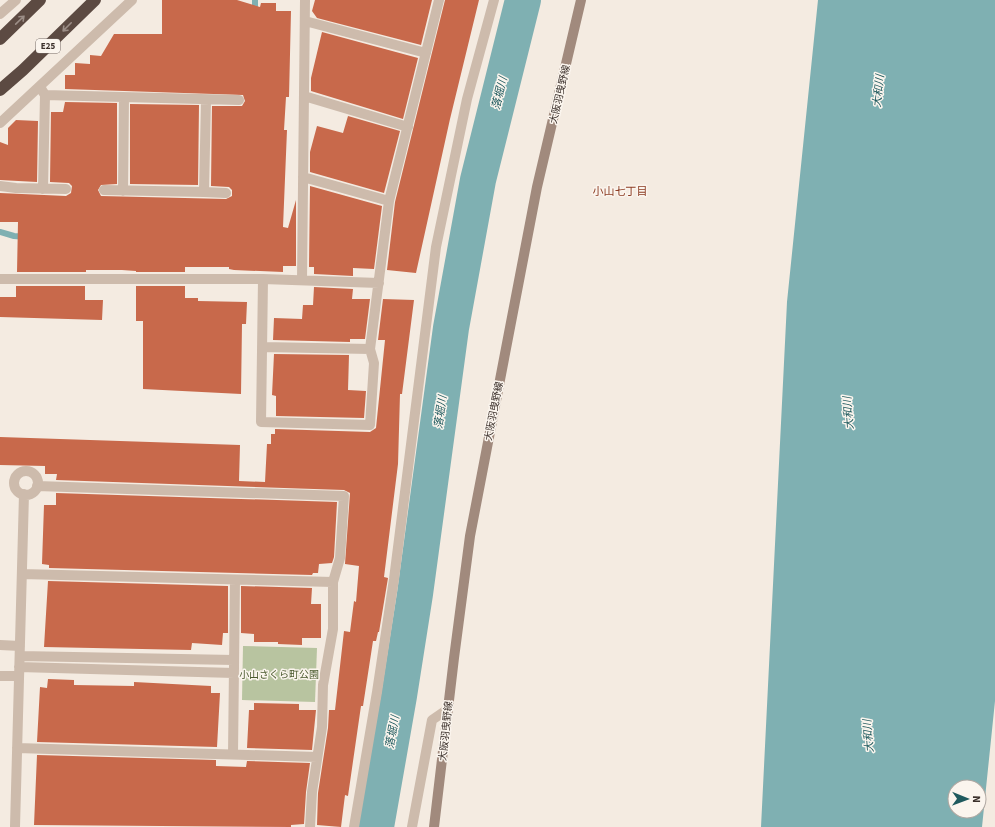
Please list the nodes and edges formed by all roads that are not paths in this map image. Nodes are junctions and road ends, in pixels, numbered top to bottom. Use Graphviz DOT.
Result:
graph roads {
  1 [pos="16,0"];
  2 [pos="40,0"];
  3 [pos="95,0"];
  4 [pos="132,0"];
  5 [pos="305,0"];
  6 [pos="439,0"];
  7 [pos="494,0"];
  8 [pos="581,0"];
  9 [pos="0,14"];
  10 [pos="305,21"];
  11 [pos="0,39"];
  12 [pos="426,53"];
  13 [pos="0,90"];
  14 [pos="42,91"];
  15 [pos="304,96"];
  16 [pos="124,98"];
  17 [pos="206,100"];
  18 [pos="239,100"];
  19 [pos="0,123"];
  20 [pos="408,127"];
  21 [pos="304,177"];
  22 [pos="0,186"];
  23 [pos="43,189"];
  24 [pos="66,189"];
  25 [pos="104,190"];
  26 [pos="123,191"];
  27 [pos="204,192"];
  28 [pos="226,193"];
  29 [pos="390,201"];
  30 [pos="0,279"];
  31 [pos="264,279"];
  32 [pos="302,280"];
  33 [pos="379,283"];
  34 [pos="262,347"];
  35 [pos="370,349"];
  36 [pos="37,486"];
  37 [pos="24,494"];
  38 [pos="22,574"];
  39 [pos="235,580"];
  40 [pos="333,582"];
  41 [pos="0,646"];
  42 [pos="20,651"];
  43 [pos="234,660"];
  44 [pos="19,672"];
  45 [pos="234,673"];
  46 [pos="0,676"];
  47 [pos="448,710"];
  48 [pos="17,748"];
  49 [pos="233,754"];
  50 [pos="317,757"];
  51 [pos="12,827"];
  52 [pos="15,827"];
  53 [pos="18,827"];
  54 [pos="310,827"];
  55 [pos="354,827"];
  56 [pos="412,827"];
  57 [pos="434,827"];
  1 -- 9 [label="street"];
  11 -- 2 [label="highway, one-way"];
  3 -- 13 [label="highway, E25, one-way"];
  4 -- 14 [label="street"];
  5 -- 10 [label="street"];
  6 -- 12 [label="street"];
  7 -- 55 [label="street"];
  8 -- 47 [label="main road, 大阪羽曳野線"];
  10 -- 12 [label="street"];
  10 -- 15 [label="street"];
  12 -- 20 [label="street"];
  14 -- 16 [label="street"];
  14 -- 19 [label="street"];
  14 -- 23 [label="street"];
  15 -- 20 [label="street"];
  15 -- 21 [label="street"];
  16 -- 17 [label="street"];
  16 -- 26 [label="street"];
  17 -- 18 [label="street"];
  17 -- 27 [label="street"];
  20 -- 29 [label="street"];
  21 -- 29 [label="street"];
  21 -- 32 [label="street"];
  22 -- 23 [label="street"];
  23 -- 24 [label="street"];
  25 -- 26 [label="street"];
  26 -- 27 [label="street"];
  27 -- 28 [label="street"];
  29 -- 33 [label="street"];
  30 -- 31 [label="street"];
  31 -- 32 [label="street"];
  31 -- 34 [label="street"];
  32 -- 33 [label="street"];
  33 -- 35 [label="street"];
  34 -- 35 [label="street"];
  34 -- 35 [label="street"];
  36 -- 37 [label="street"];
  36 -- 37 [label="street"];
  36 -- 40 [label="street"];
  37 -- 38 [label="street"];
  38 -- 39 [label="street"];
  38 -- 42 [label="street"];
  39 -- 40 [label="street"];
  39 -- 43 [label="street"];
  40 -- 50 [label="street"];
  41 -- 42 [label="street"];
  42 -- 43 [label="street"];
  42 -- 44 [label="street"];
  43 -- 45 [label="street"];
  44 -- 45 [label="street"];
  44 -- 46 [label="street"];
  44 -- 48 [label="street"];
  45 -- 49 [label="street"];
  47 -- 56 [label="street"];
  47 -- 57 [label="main road, 大阪羽曳野線"];
  48 -- 49 [label="street"];
  48 -- 52 [label="street"];
  49 -- 50 [label="street"];
  50 -- 54 [label="street"];
  51 -- 52 [label="street"];
  52 -- 53 [label="street"];
}
